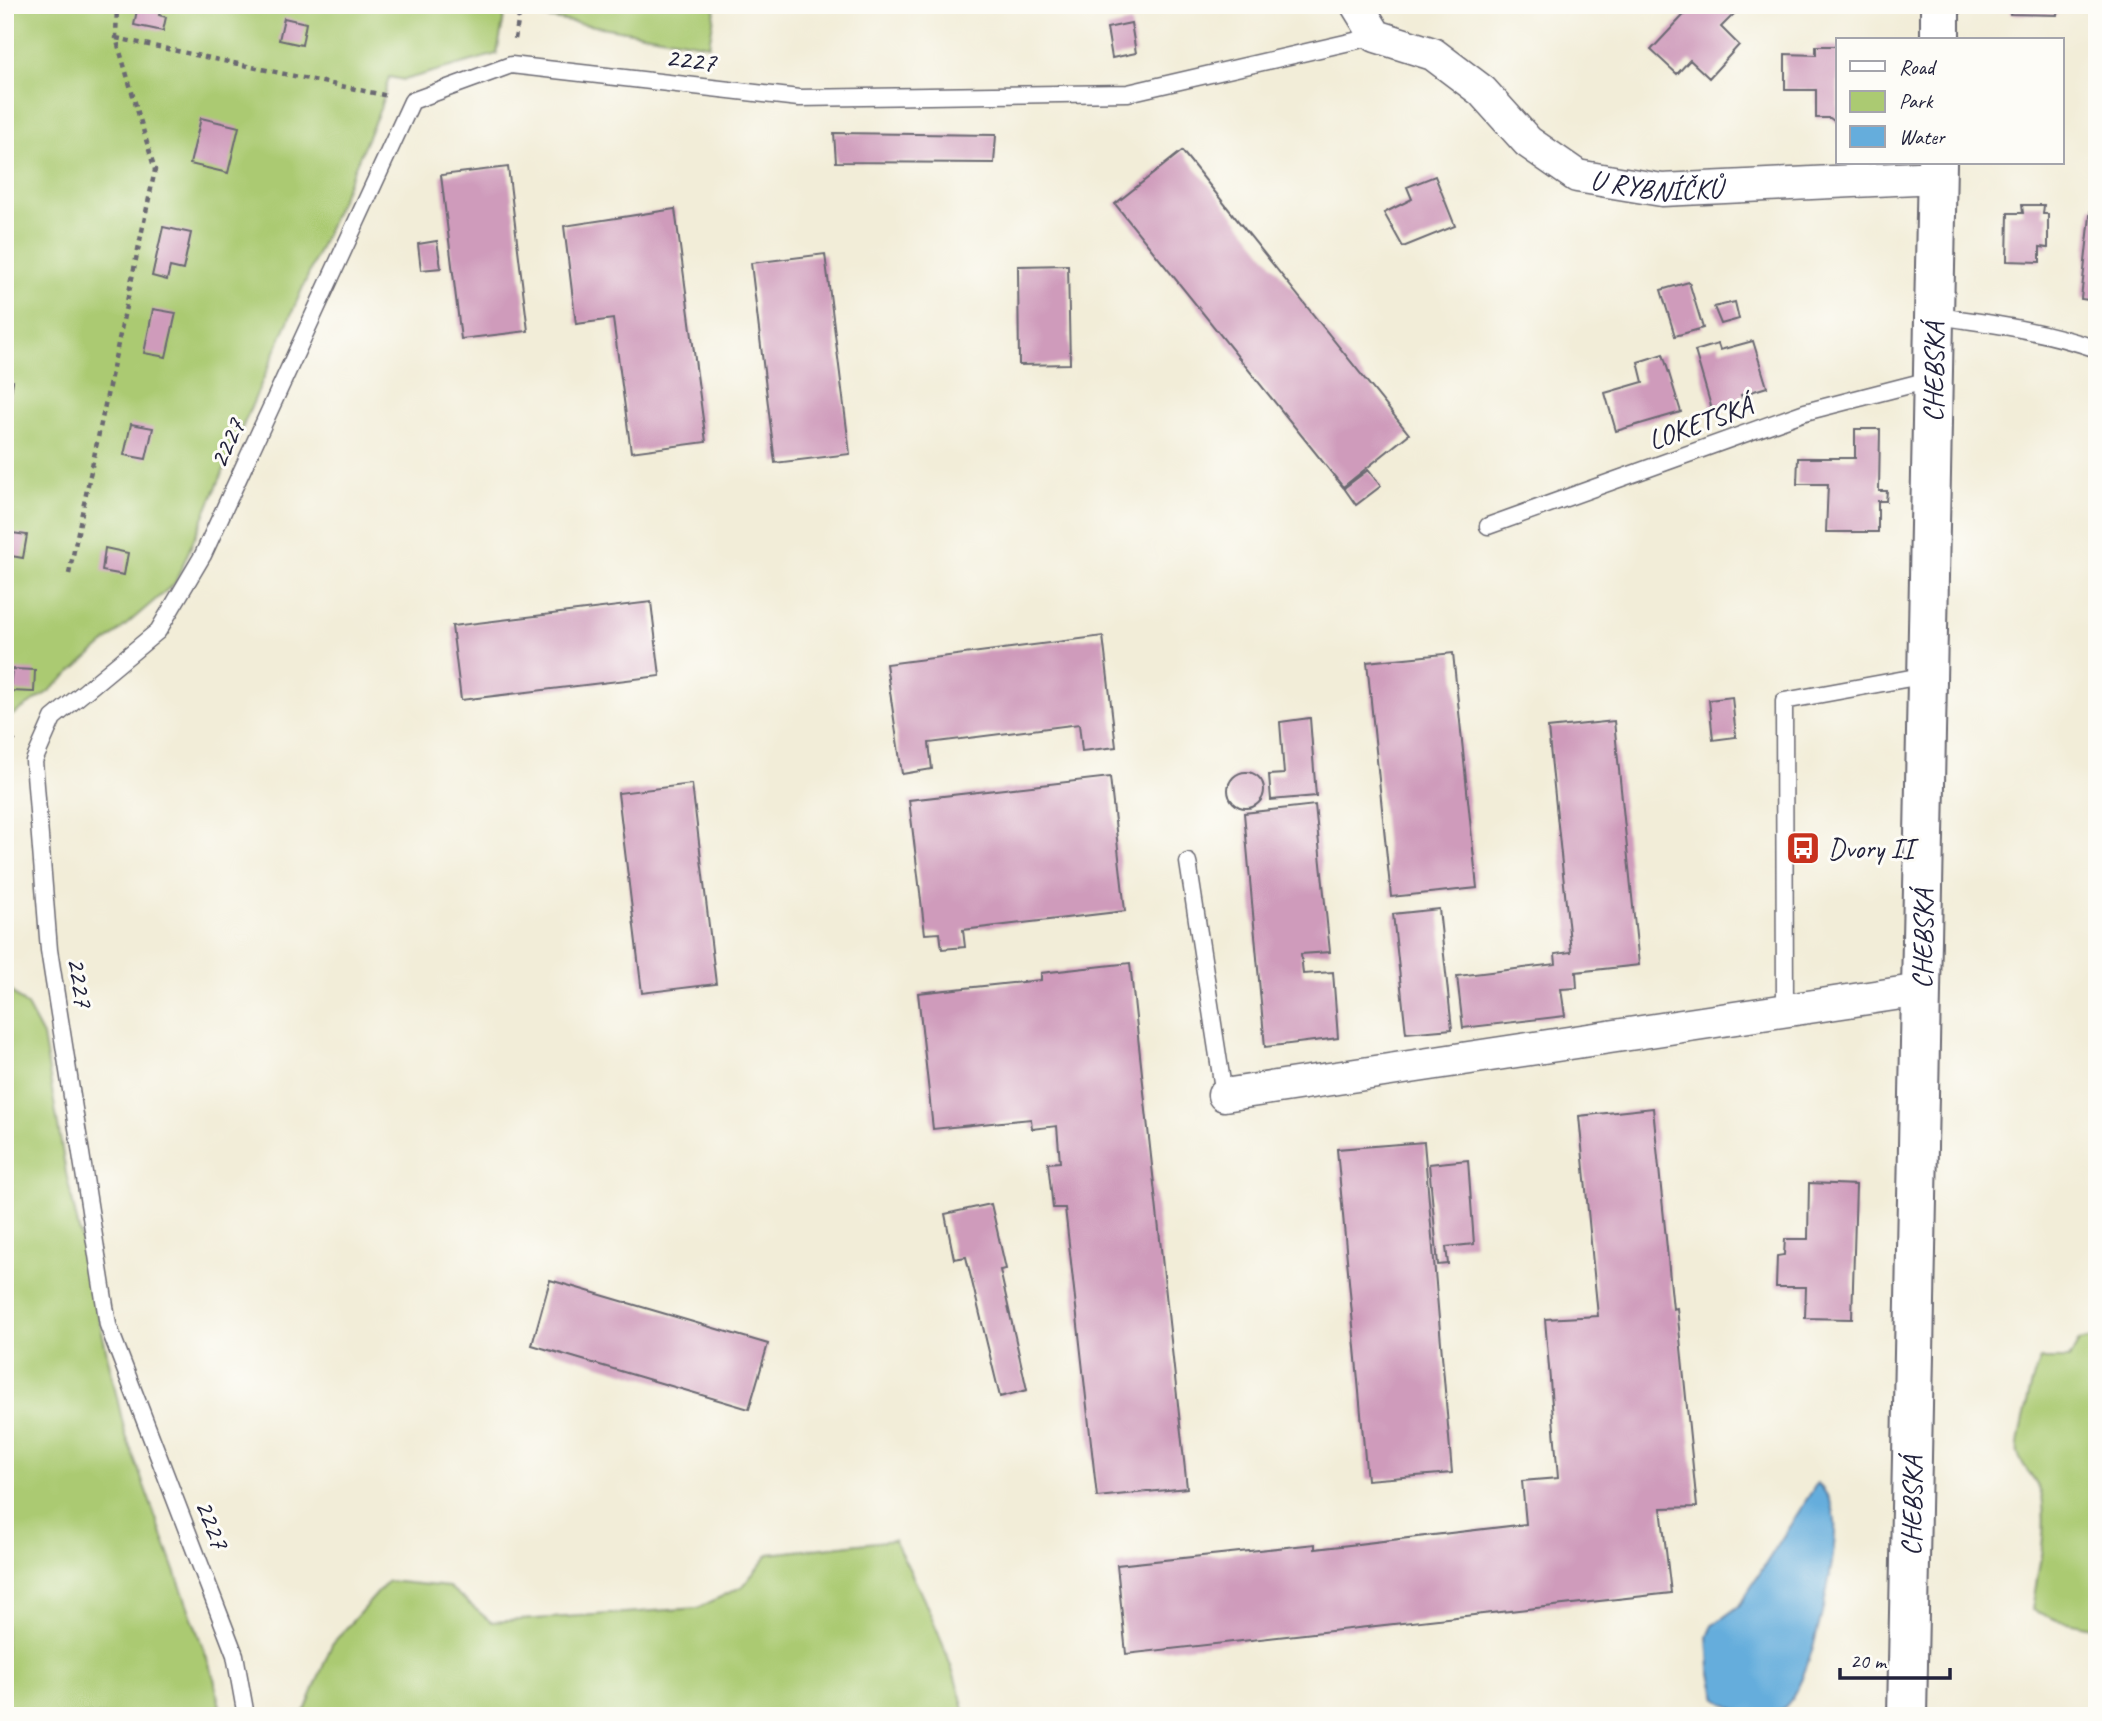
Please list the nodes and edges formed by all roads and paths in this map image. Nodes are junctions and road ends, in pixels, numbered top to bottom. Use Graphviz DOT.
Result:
graph roads {
  1 [pos="117,5"];
  2 [pos="521,5"];
  3 [pos="1357,5"];
  4 [pos="1940,5"];
  5 [pos="1376,36"];
  6 [pos="116,38"];
  7 [pos="1940,38"];
  8 [pos="511,65"];
  9 [pos="412,101"];
  10 [pos="1937,170"];
  11 [pos="1936,317"];
  12 [pos="2097,349"];
  13 [pos="1933,379"];
  14 [pos="1489,526"];
  15 [pos="69,574"];
  16 [pos="1927,674"];
  17 [pos="1188,862"];
  18 [pos="1921,990"];
  19 [pos="1785,1010"];
  20 [pos="1224,1095"];
  21 [pos="246,1716"];
  22 [pos="1907,1716"];
  1 -- 6 [label="path"];
  2 -- 8 [label="path"];
  3 -- 5 [label="street"];
  4 -- 7 [label="street"];
  5 -- 8 [label="lane, 2227"];
  5 -- 10 [label="street, U RYBNÍČKŮ"];
  6 -- 9 [label="path"];
  6 -- 15 [label="path"];
  8 -- 9 [label="lane, 2227"];
  9 -- 21 [label="lane, 2227"];
  10 -- 11 [label="street, CHEBSKÁ"];
  11 -- 12 [label="lane"];
  11 -- 13 [label="street, CHEBSKÁ"];
  13 -- 14 [label="lane, LOKETSKÁ"];
  13 -- 16 [label="street, CHEBSKÁ"];
  16 -- 18 [label="street, CHEBSKÁ"];
  16 -- 19 [label="lane"];
  17 -- 20 [label="lane"];
  18 -- 19 [label="street"];
  18 -- 22 [label="street, CHEBSKÁ"];
  19 -- 20 [label="street"];
}
